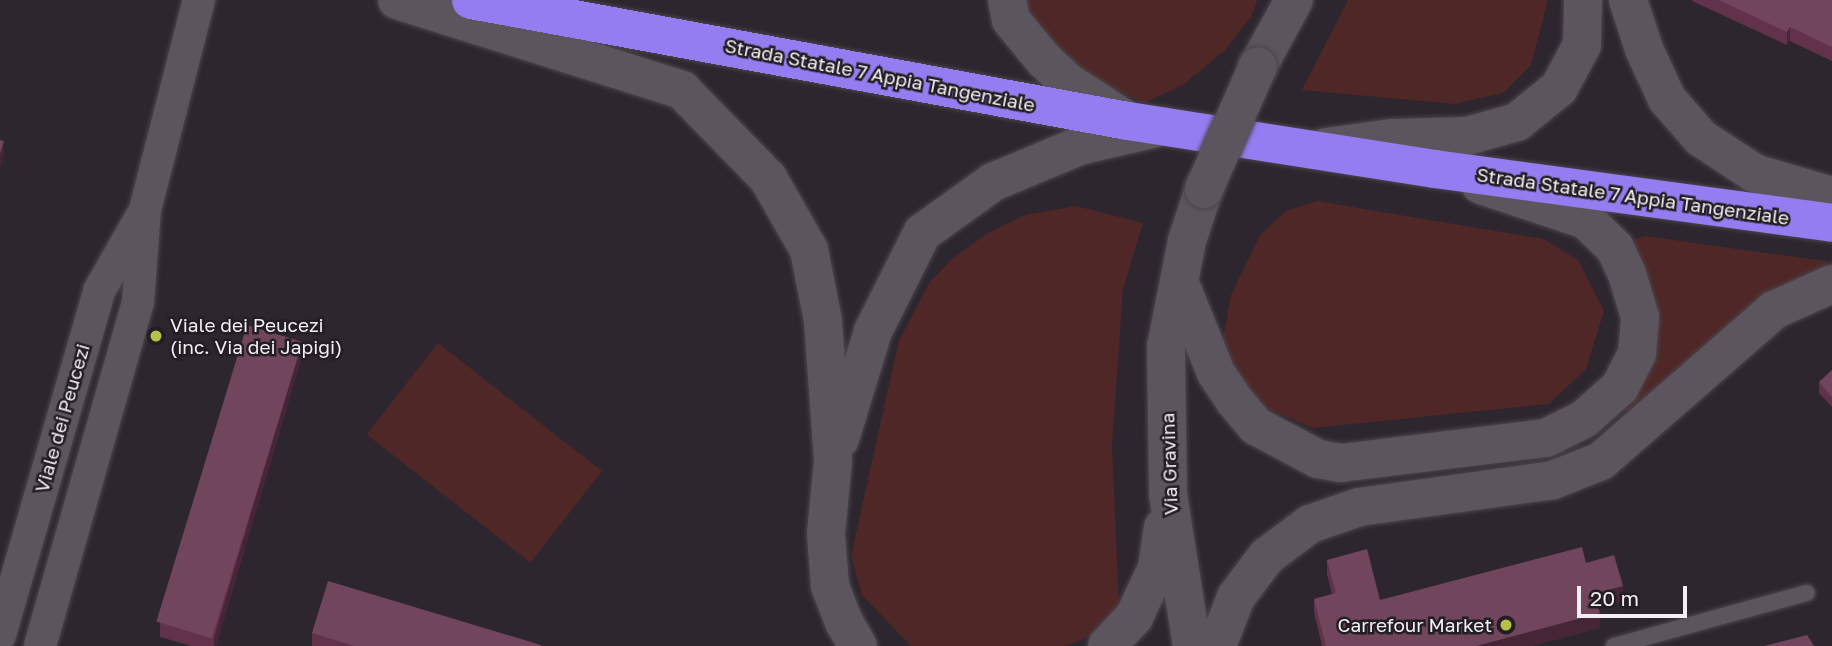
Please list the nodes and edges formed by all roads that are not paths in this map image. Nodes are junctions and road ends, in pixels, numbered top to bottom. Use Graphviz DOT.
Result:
graph roads {
  1 [pos="397,0"];
  2 [pos="471,0"];
  3 [pos="571,0"];
  4 [pos="1007,0"];
  5 [pos="1294,0"];
  6 [pos="1583,0"];
  7 [pos="1628,0"];
  8 [pos="196,14"];
  9 [pos="632,28"];
  10 [pos="1146,124"];
  11 [pos="1319,149"];
  12 [pos="1435,169"];
  13 [pos="1832,196"];
  14 [pos="145,210"];
  15 [pos="1832,222"];
  16 [pos="1179,281"];
  17 [pos="1832,284"];
  18 [pos="833,461"];
  19 [pos="1168,494"];
  20 [pos="1807,593"];
  21 [pos="0,635"];
  22 [pos="40,646"];
  23 [pos="858,646"];
  24 [pos="1107,646"];
  25 [pos="1192,646"];
  26 [pos="1217,646"];
  27 [pos="1614,646"];
  1 -- 18 [label="main road"];
  2 -- 9 [label="highway, Strada Statale 7 Appia Tangenziale"];
  3 -- 9 [label="highway, Strada Statale 7 Appia Tangenziale"];
  4 -- 10 [label="main road"];
  5 -- 16 [label="main road, Via Gravina, bridge"];
  6 -- 11 [label="main road"];
  7 -- 13 [label="main road"];
  8 -- 14 [label="street, Viale dei Peucezi"];
  9 -- 10 [label="highway, Strada Statale 7 Appia Tangenziale"];
  10 -- 11 [label="highway, Strada Statale 7 Appia Tangenziale"];
  10 -- 18 [label="main road"];
  11 -- 12 [label="highway, Strada Statale 7 Appia Tangenziale"];
  12 -- 15 [label="highway, Strada Statale 7 Appia Tangenziale"];
  12 -- 16 [label="main road"];
  14 -- 21 [label="street, Viale dei Peucezi"];
  14 -- 22 [label="street, Viale dei Peucezi"];
  16 -- 19 [label="main road, Via Gravina"];
  17 -- 26 [label="main road"];
  18 -- 23 [label="main road"];
  19 -- 24 [label="main road"];
  19 -- 25 [label="main road, Via Gravina"];
  20 -- 27 [label="lane"];
}
